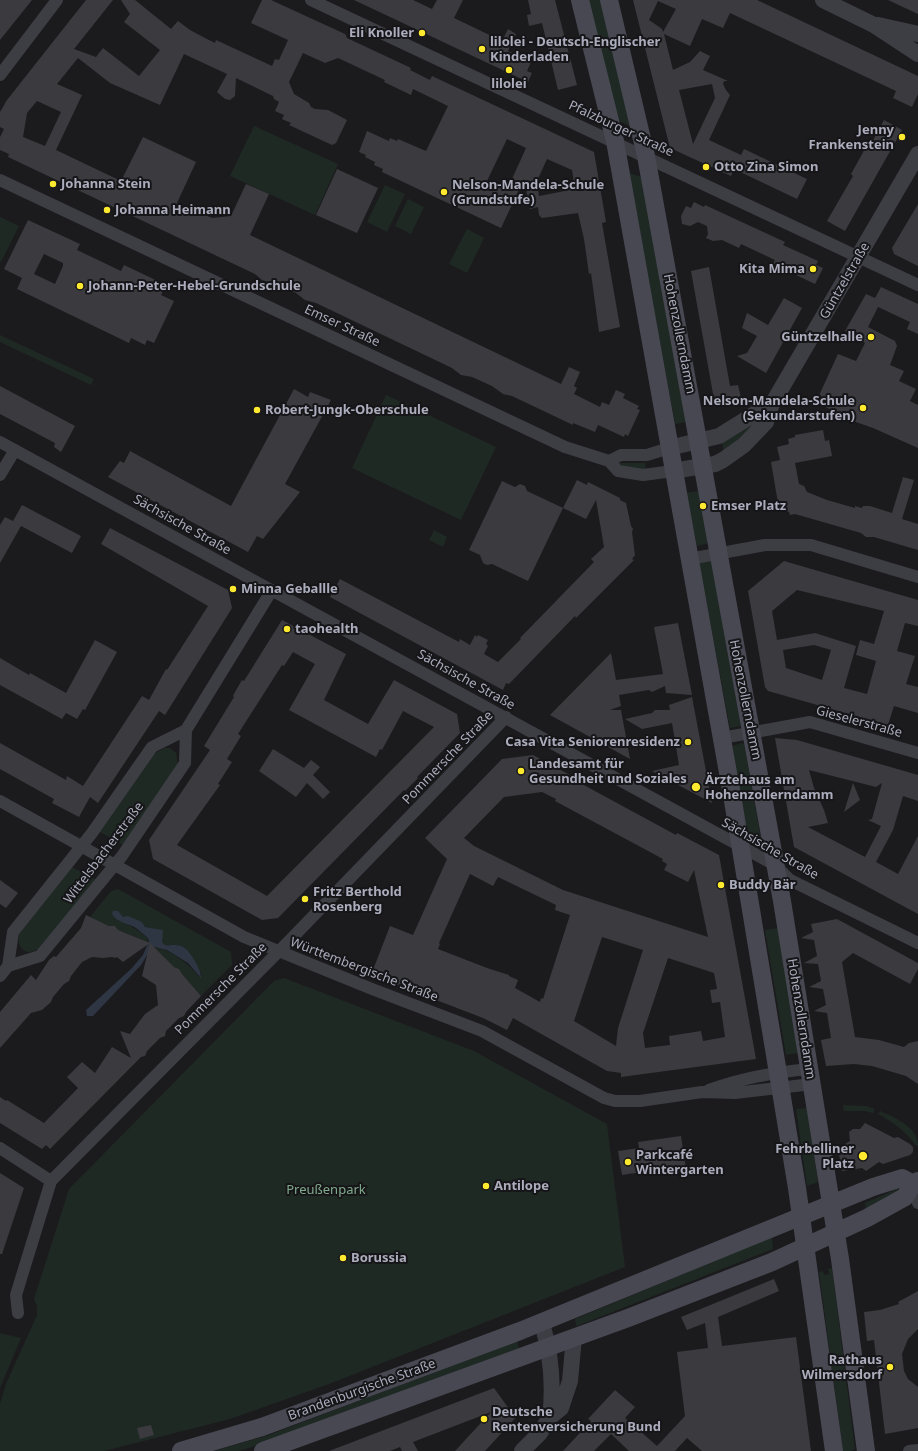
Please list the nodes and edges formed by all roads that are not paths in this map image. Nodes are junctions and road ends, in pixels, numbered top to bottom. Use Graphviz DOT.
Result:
graph roads {
  1 [pos="57,0"];
  2 [pos="311,0"];
  3 [pos="580,0"];
  4 [pos="609,0"];
  5 [pos="823,0"];
  6 [pos="874,25"];
  7 [pos="918,34"];
  8 [pos="918,54"];
  9 [pos="0,75"];
  10 [pos="614,141"];
  11 [pos="918,154"];
  12 [pos="646,156"];
  13 [pos="0,180"];
  14 [pos="859,257"];
  15 [pos="918,285"];
  16 [pos="771,406"];
  17 [pos="699,441"];
  18 [pos="0,442"];
  19 [pos="669,448"];
  20 [pos="15,450"];
  21 [pos="609,461"];
  22 [pos="703,466"];
  23 [pos="673,471"];
  24 [pos="0,476"];
  25 [pos="718,554"];
  26 [pos="689,559"];
  27 [pos="918,577"];
  28 [pos="272,590"];
  29 [pos="506,717"];
  30 [pos="186,730"];
  31 [pos="751,732"];
  32 [pos="722,738"];
  33 [pos="918,753"];
  34 [pos="0,801"];
  35 [pos="82,846"];
  36 [pos="741,848"];
  37 [pos="115,865"];
  38 [pos="774,865"];
  39 [pos="918,943"];
  40 [pos="277,952"];
  41 [pos="4,971"];
  42 [pos="811,1076"];
  43 [pos="780,1080"];
  44 [pos="0,1148"];
  45 [pos="51,1181"];
  46 [pos="915,1182"];
  47 [pos="918,1203"];
  48 [pos="830,1205"];
  49 [pos="802,1217"];
  50 [pos="836,1233"];
  51 [pos="806,1246"];
  52 [pos="18,1313"];
  53 [pos="542,1323"];
  54 [pos="574,1337"];
  55 [pos="548,1346"];
  56 [pos="550,1417"];
  57 [pos="918,1450"];
  58 [pos="181,1451"];
  59 [pos="263,1451"];
  60 [pos="522,1451"];
  61 [pos="834,1451"];
  62 [pos="866,1451"];
  63 [pos="909,1451"];
  1 -- 9 [label="street"];
  2 -- 10 [label="street, Pfalzburger Straße"];
  3 -- 10 [label="main road"];
  4 -- 12 [label="main road, Hohenzollerndamm"];
  5 -- 6 [label="street"];
  6 -- 7 [label="street"];
  6 -- 8 [label="street"];
  10 -- 12 [label="street, Pfalzburger Straße"];
  10 -- 19 [label="main road"];
  11 -- 14 [label="street, Güntzelstraße"];
  12 -- 14 [label="street, Pfalzburger Straße"];
  12 -- 17 [label="main road, Hohenzollerndamm"];
  13 -- 21 [label="street, Emser Straße"];
  14 -- 15 [label="street, Pfalzburger Straße"];
  14 -- 16 [label="street, Güntzelstraße"];
  16 -- 17 [label="street"];
  16 -- 22 [label="street, Güntzelstraße"];
  17 -- 19 [label="street"];
  17 -- 22 [label="main road, Hohenzollerndamm"];
  18 -- 20 [label="street, Sächsische Straße"];
  19 -- 21 [label="street"];
  19 -- 23 [label="main road"];
  20 -- 24 [label="street"];
  20 -- 28 [label="street, Sächsische Straße"];
  21 -- 23 [label="street, Emser Straße"];
  22 -- 23 [label="street, Güntzelstraße"];
  22 -- 25 [label="main road, Hohenzollerndamm"];
  23 -- 26 [label="main road"];
  25 -- 26 [label="street"];
  25 -- 27 [label="street"];
  25 -- 31 [label="main road, Hohenzollerndamm"];
  26 -- 32 [label="main road"];
  28 -- 29 [label="street, Sächsische Straße"];
  28 -- 30 [label="street"];
  29 -- 36 [label="street, Sächsische Straße"];
  29 -- 40 [label="street, Pommersche Straße"];
  30 -- 35 [label="street, Wittelsbacherstraße"];
  30 -- 37 [label="street, Wittelsbacherstraße"];
  31 -- 32 [label="street, Gieselerstraße"];
  31 -- 33 [label="street, Gieselerstraße"];
  31 -- 38 [label="main road, Hohenzollerndamm"];
  32 -- 36 [label="main road"];
  34 -- 35 [label="street, Württembergische Straße"];
  35 -- 37 [label="street, Württembergische Straße"];
  35 -- 41 [label="street, Wittelsbacherstraße"];
  36 -- 38 [label="street, Sächsische Straße"];
  36 -- 43 [label="main road"];
  37 -- 40 [label="street, Württembergische Straße"];
  37 -- 41 [label="street, Wittelsbacherstraße"];
  38 -- 39 [label="street, Sächsische Straße"];
  38 -- 42 [label="main road, Hohenzollerndamm"];
  40 -- 43 [label="street, Württembergische Straße"];
  40 -- 45 [label="street, Pommersche Straße"];
  42 -- 43 [label="street"];
  42 -- 48 [label="main road, Hohenzollerndamm"];
  43 -- 49 [label="main road"];
  44 -- 45 [label="street"];
  45 -- 52 [label="street, Pommersche Straße"];
  46 -- 47 [label="street"];
  46 -- 48 [label="main road"];
  46 -- 50 [label="main road"];
  48 -- 49 [label="main road"];
  48 -- 50 [label="main road, Hohenzollerndamm"];
  49 -- 51 [label="main road"];
  49 -- 53 [label="main road"];
  50 -- 51 [label="main road"];
  50 -- 62 [label="main road, Hohenzollerndamm"];
  51 -- 54 [label="main road"];
  51 -- 61 [label="main road"];
  53 -- 55 [label="street"];
  53 -- 58 [label="main road, Brandenburgische Straße"];
  54 -- 55 [label="main road, Brandenburgische Straße"];
  54 -- 56 [label="street"];
  55 -- 56 [label="street"];
  55 -- 59 [label="main road, Brandenburgische Straße"];
  56 -- 60 [label="street"];
  57 -- 63 [label="street"];
}
